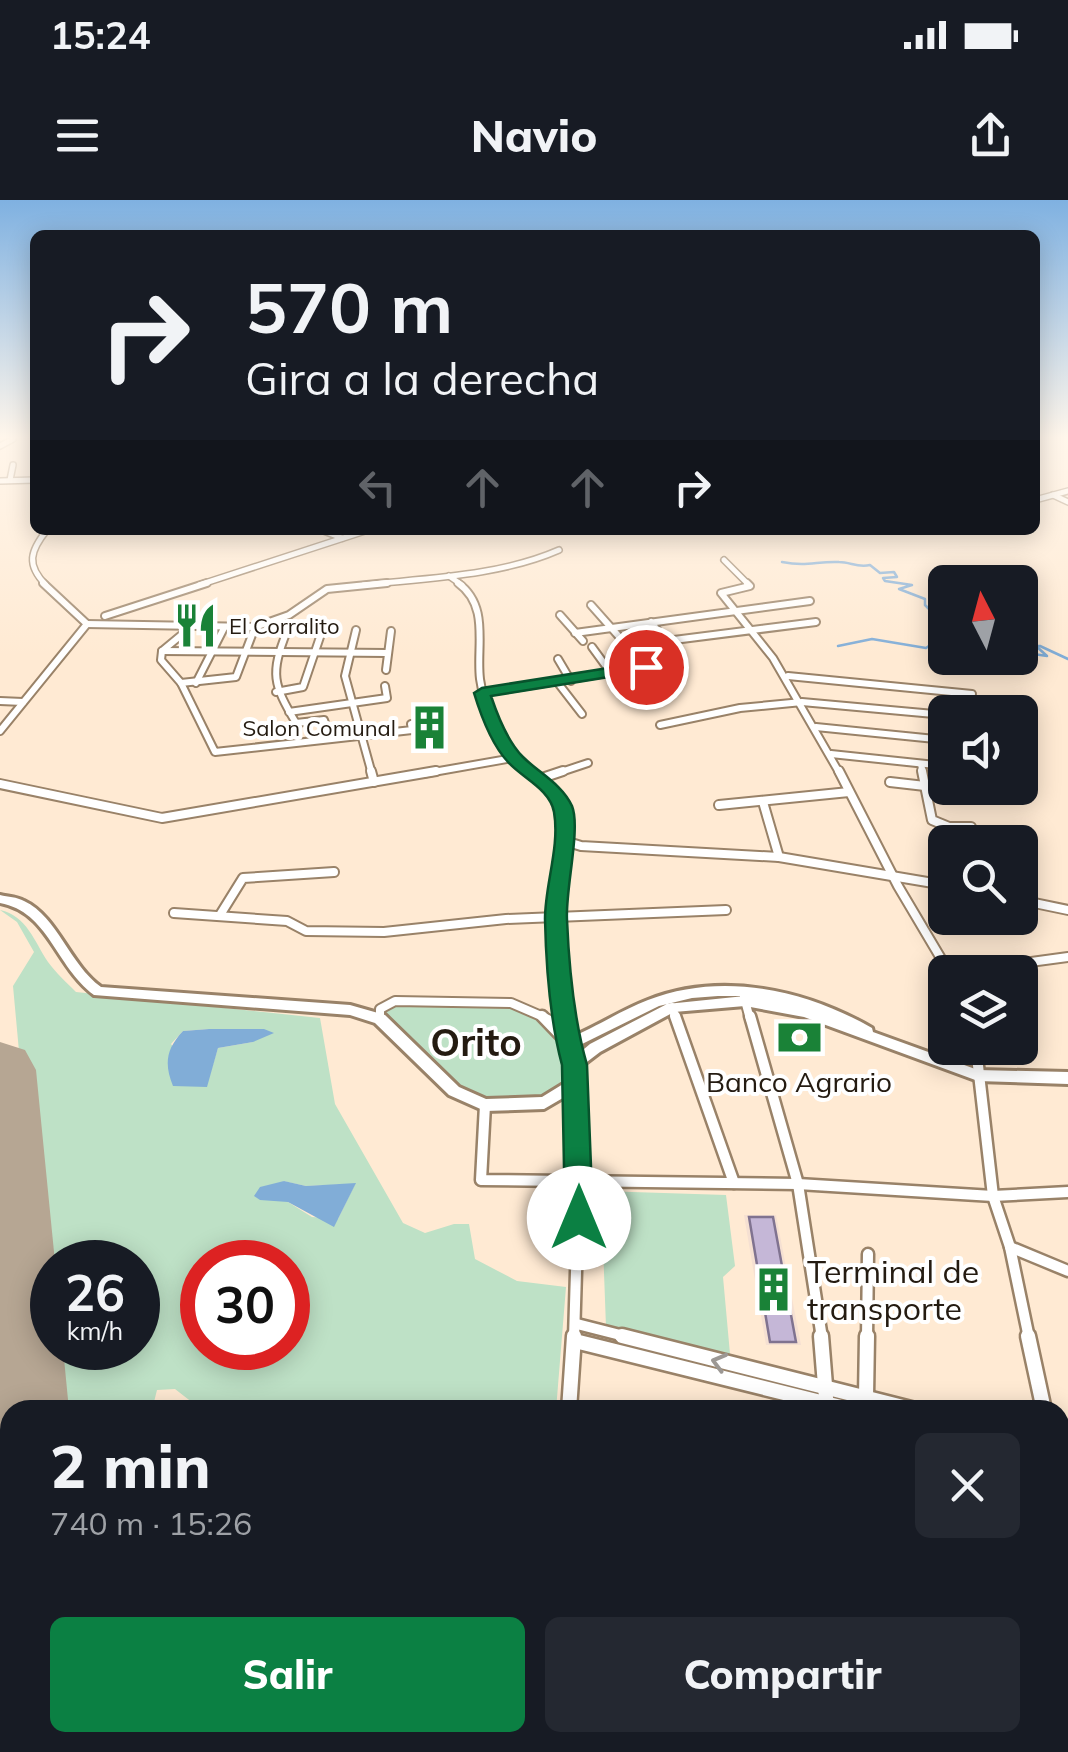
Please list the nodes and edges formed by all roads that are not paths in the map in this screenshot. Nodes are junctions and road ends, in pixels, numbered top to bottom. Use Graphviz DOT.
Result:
graph roads {
  1 [pos="43,535"];
  2 [pos="333,535"];
  3 [pos="352,536"];
  4 [pos="342,539"];
  5 [pos="560,550"];
  6 [pos="724,560"];
  7 [pos="449,576"];
  8 [pos="810,601"];
  9 [pos="591,605"];
  10 [pos="736,610"];
  11 [pos="560,615"];
  12 [pos="105,616"];
  13 [pos="651,622"];
  14 [pos="816,622"];
  15 [pos="87,624"];
  16 [pos="191,626"];
  17 [pos="255,627"];
  18 [pos="610,627"];
  19 [pos="224,628"];
  20 [pos="754,628"];
  21 [pos="356,630"];
  22 [pos="288,631"];
  23 [pos="391,631"];
  24 [pos="575,633"];
  25 [pos="321,634"];
  26 [pos="583,640"];
  27 [pos="592,648"];
  28 [pos="162,651"];
  29 [pos="214,651"];
  30 [pos="245,652"];
  31 [pos="279,652"];
  32 [pos="314,653"];
  33 [pos="386,653"];
  34 [pos="348,654"];
  35 [pos="558,659"];
  36 [pos="675,662"];
  37 [pos="646,667"];
  38 [pos="386,670"];
  39 [pos="611,674"];
  40 [pos="788,676"];
  41 [pos="925,680"];
  42 [pos="571,681"];
  43 [pos="181,683"];
  44 [pos="196,683"];
  45 [pos="558,683"];
  46 [pos="385,686"];
  47 [pos="927,690"];
  48 [pos="276,692"];
  49 [pos="482,693"];
  50 [pos="972,694"];
  51 [pos="0,700"];
  52 [pos="354,700"];
  53 [pos="23,702"];
  54 [pos="802,702"];
  55 [pos="289,712"];
  56 [pos="582,714"];
  57 [pos="928,714"];
  58 [pos="435,723"];
  59 [pos="660,725"];
  60 [pos="816,727"];
  61 [pos="0,731"];
  62 [pos="328,731"];
  63 [pos="362,733"];
  64 [pos="350,736"];
  65 [pos="928,738"];
  66 [pos="325,741"];
  67 [pos="831,754"];
  68 [pos="513,758"];
  69 [pos="588,764"];
  70 [pos="921,764"];
  71 [pos="928,765"];
  72 [pos="539,780"];
  73 [pos="374,782"];
  74 [pos="890,782"];
  75 [pos="0,784"];
  76 [pos="925,786"];
  77 [pos="849,792"];
  78 [pos="763,802"];
  79 [pos="720,806"];
  80 [pos="943,825"];
  81 [pos="564,842"];
  82 [pos="778,858"];
  83 [pos="334,872"];
  84 [pos="892,874"];
  85 [pos="928,881"];
  86 [pos="0,899"];
  87 [pos="1038,904"];
  88 [pos="726,910"];
  89 [pos="1068,910"];
  90 [pos="174,913"];
  91 [pos="220,915"];
  92 [pos="556,920"];
  93 [pos="942,955"];
  94 [pos="1068,957"];
  95 [pos="1038,961"];
  96 [pos="744,996"];
  97 [pos="672,1008"];
  98 [pos="380,1019"];
  99 [pos="568,1044"];
  100 [pos="574,1065"];
  101 [pos="977,1065"];
  102 [pos="978,1075"];
  103 [pos="1065,1076"];
  104 [pos="575,1084"];
  105 [pos="485,1105"];
  106 [pos="579,1182"];
  107 [pos="734,1183"];
  108 [pos="798,1184"];
  109 [pos="1068,1192"];
  110 [pos="994,1196"];
  111 [pos="1010,1247"];
  112 [pos="868,1254"];
  113 [pos="1068,1271"];
  114 [pos="577,1324"];
  115 [pos="576,1341"];
  116 [pos="866,1397"];
  117 [pos="570,1400"];
  118 [pos="822,1400"];
  119 [pos="823,1400"];
  120 [pos="826,1400"];
  121 [pos="836,1400"];
  122 [pos="877,1400"];
  123 [pos="1042,1400"];
  1 -- 15 [label="street"];
  2 -- 4 [label="street"];
  3 -- 4 [label="street"];
  4 -- 12 [label="street"];
  5 -- 7 [label="street"];
  6 -- 10 [label="street"];
  7 -- 17 [label="street"];
  7 -- 49 [label="street"];
  8 -- 10 [label="street"];
  9 -- 18 [label="street"];
  10 -- 13 [label="street"];
  10 -- 20 [label="street"];
  11 -- 24 [label="street"];
  13 -- 18 [label="street"];
  13 -- 20 [label="street"];
  14 -- 20 [label="street"];
  15 -- 16 [label="street"];
  15 -- 53 [label="street"];
  16 -- 19 [label="street"];
  16 -- 28 [label="street"];
  17 -- 19 [label="street"];
  17 -- 30 [label="street"];
  18 -- 24 [label="street"];
  18 -- 37 [label="street"];
  19 -- 29 [label="street"];
  20 -- 40 [label="street"];
  21 -- 34 [label="street"];
  22 -- 31 [label="street"];
  23 -- 33 [label="street"];
  24 -- 26 [label="street"];
  25 -- 32 [label="street"];
  27 -- 39 [label="street"];
  28 -- 29 [label="street"];
  28 -- 43 [label="street"];
  29 -- 30 [label="street"];
  29 -- 44 [label="street"];
  30 -- 31 [label="street"];
  30 -- 44 [label="street"];
  31 -- 32 [label="street"];
  31 -- 48 [label="street"];
  32 -- 34 [label="street"];
  32 -- 48 [label="street"];
  33 -- 34 [label="street"];
  33 -- 38 [label="street"];
  34 -- 52 [label="street"];
  35 -- 42 [label="street"];
  36 -- 37 [label="street"];
  37 -- 39 [label="street"];
  39 -- 42 [label="street"];
  40 -- 47 [label="street"];
  40 -- 54 [label="street"];
  41 -- 47 [label="street"];
  42 -- 45 [label="street"];
  43 -- 44 [label="street"];
  43 -- 66 [label="street"];
  45 -- 49 [label="street"];
  45 -- 56 [label="street"];
  46 -- 52 [label="street"];
  47 -- 50 [label="street"];
  48 -- 55 [label="street"];
  49 -- 68 [label="street"];
  51 -- 53 [label="street"];
  52 -- 55 [label="street"];
  52 -- 63 [label="street"];
  53 -- 61 [label="street"];
  54 -- 57 [label="street"];
  54 -- 59 [label="street"];
  54 -- 60 [label="street"];
  55 -- 62 [label="street"];
  58 -- 63 [label="street"];
  60 -- 65 [label="street"];
  60 -- 67 [label="street"];
  62 -- 64 [label="street"];
  62 -- 66 [label="street"];
  63 -- 64 [label="street"];
  63 -- 73 [label="street"];
  64 -- 66 [label="street"];
  67 -- 70 [label="street"];
  67 -- 77 [label="street"];
  68 -- 72 [label="street"];
  68 -- 73 [label="street"];
  69 -- 72 [label="street"];
  70 -- 71 [label="street"];
  70 -- 76 [label="street"];
  72 -- 81 [label="street"];
  73 -- 75 [label="street"];
  74 -- 76 [label="street"];
  76 -- 80 [label="street"];
  77 -- 78 [label="street"];
  77 -- 84 [label="street"];
  78 -- 79 [label="street"];
  78 -- 82 [label="street"];
  81 -- 82 [label="street"];
  81 -- 92 [label="street"];
  82 -- 84 [label="street"];
  83 -- 91 [label="street"];
  84 -- 85 [label="street"];
  84 -- 93 [label="street"];
  86 -- 98 [label="main road"];
  87 -- 89 [label="street"];
  88 -- 92 [label="street"];
  90 -- 91 [label="street"];
  91 -- 92 [label="street"];
  92 -- 99 [label="street"];
  94 -- 95 [label="street"];
  96 -- 97 [label="main road"];
  96 -- 99 [label="main road"];
  96 -- 102 [label="main road"];
  96 -- 108 [label="street"];
  97 -- 100 [label="main road"];
  97 -- 107 [label="street"];
  98 -- 99 [label="street"];
  98 -- 105 [label="main road"];
  99 -- 100 [label="main road"];
  100 -- 104 [label="main road"];
  101 -- 102 [label="street"];
  102 -- 103 [label="main road"];
  102 -- 110 [label="street"];
  104 -- 105 [label="main road"];
  104 -- 106 [label="street"];
  105 -- 106 [label="street"];
  106 -- 107 [label="street"];
  106 -- 114 [label="street"];
  107 -- 108 [label="street"];
  108 -- 110 [label="street"];
  108 -- 120 [label="street"];
  109 -- 110 [label="street"];
  110 -- 111 [label="street"];
  111 -- 113 [label="street"];
  111 -- 123 [label="street"];
  112 -- 116 [label="street"];
  114 -- 115 [label="street"];
  119 -- 114 [label="street, one-way"];
  115 -- 117 [label="street"];
  115 -- 118 [label="street"];
  116 -- 121 [label="street"];
  116 -- 122 [label="street"];
}
